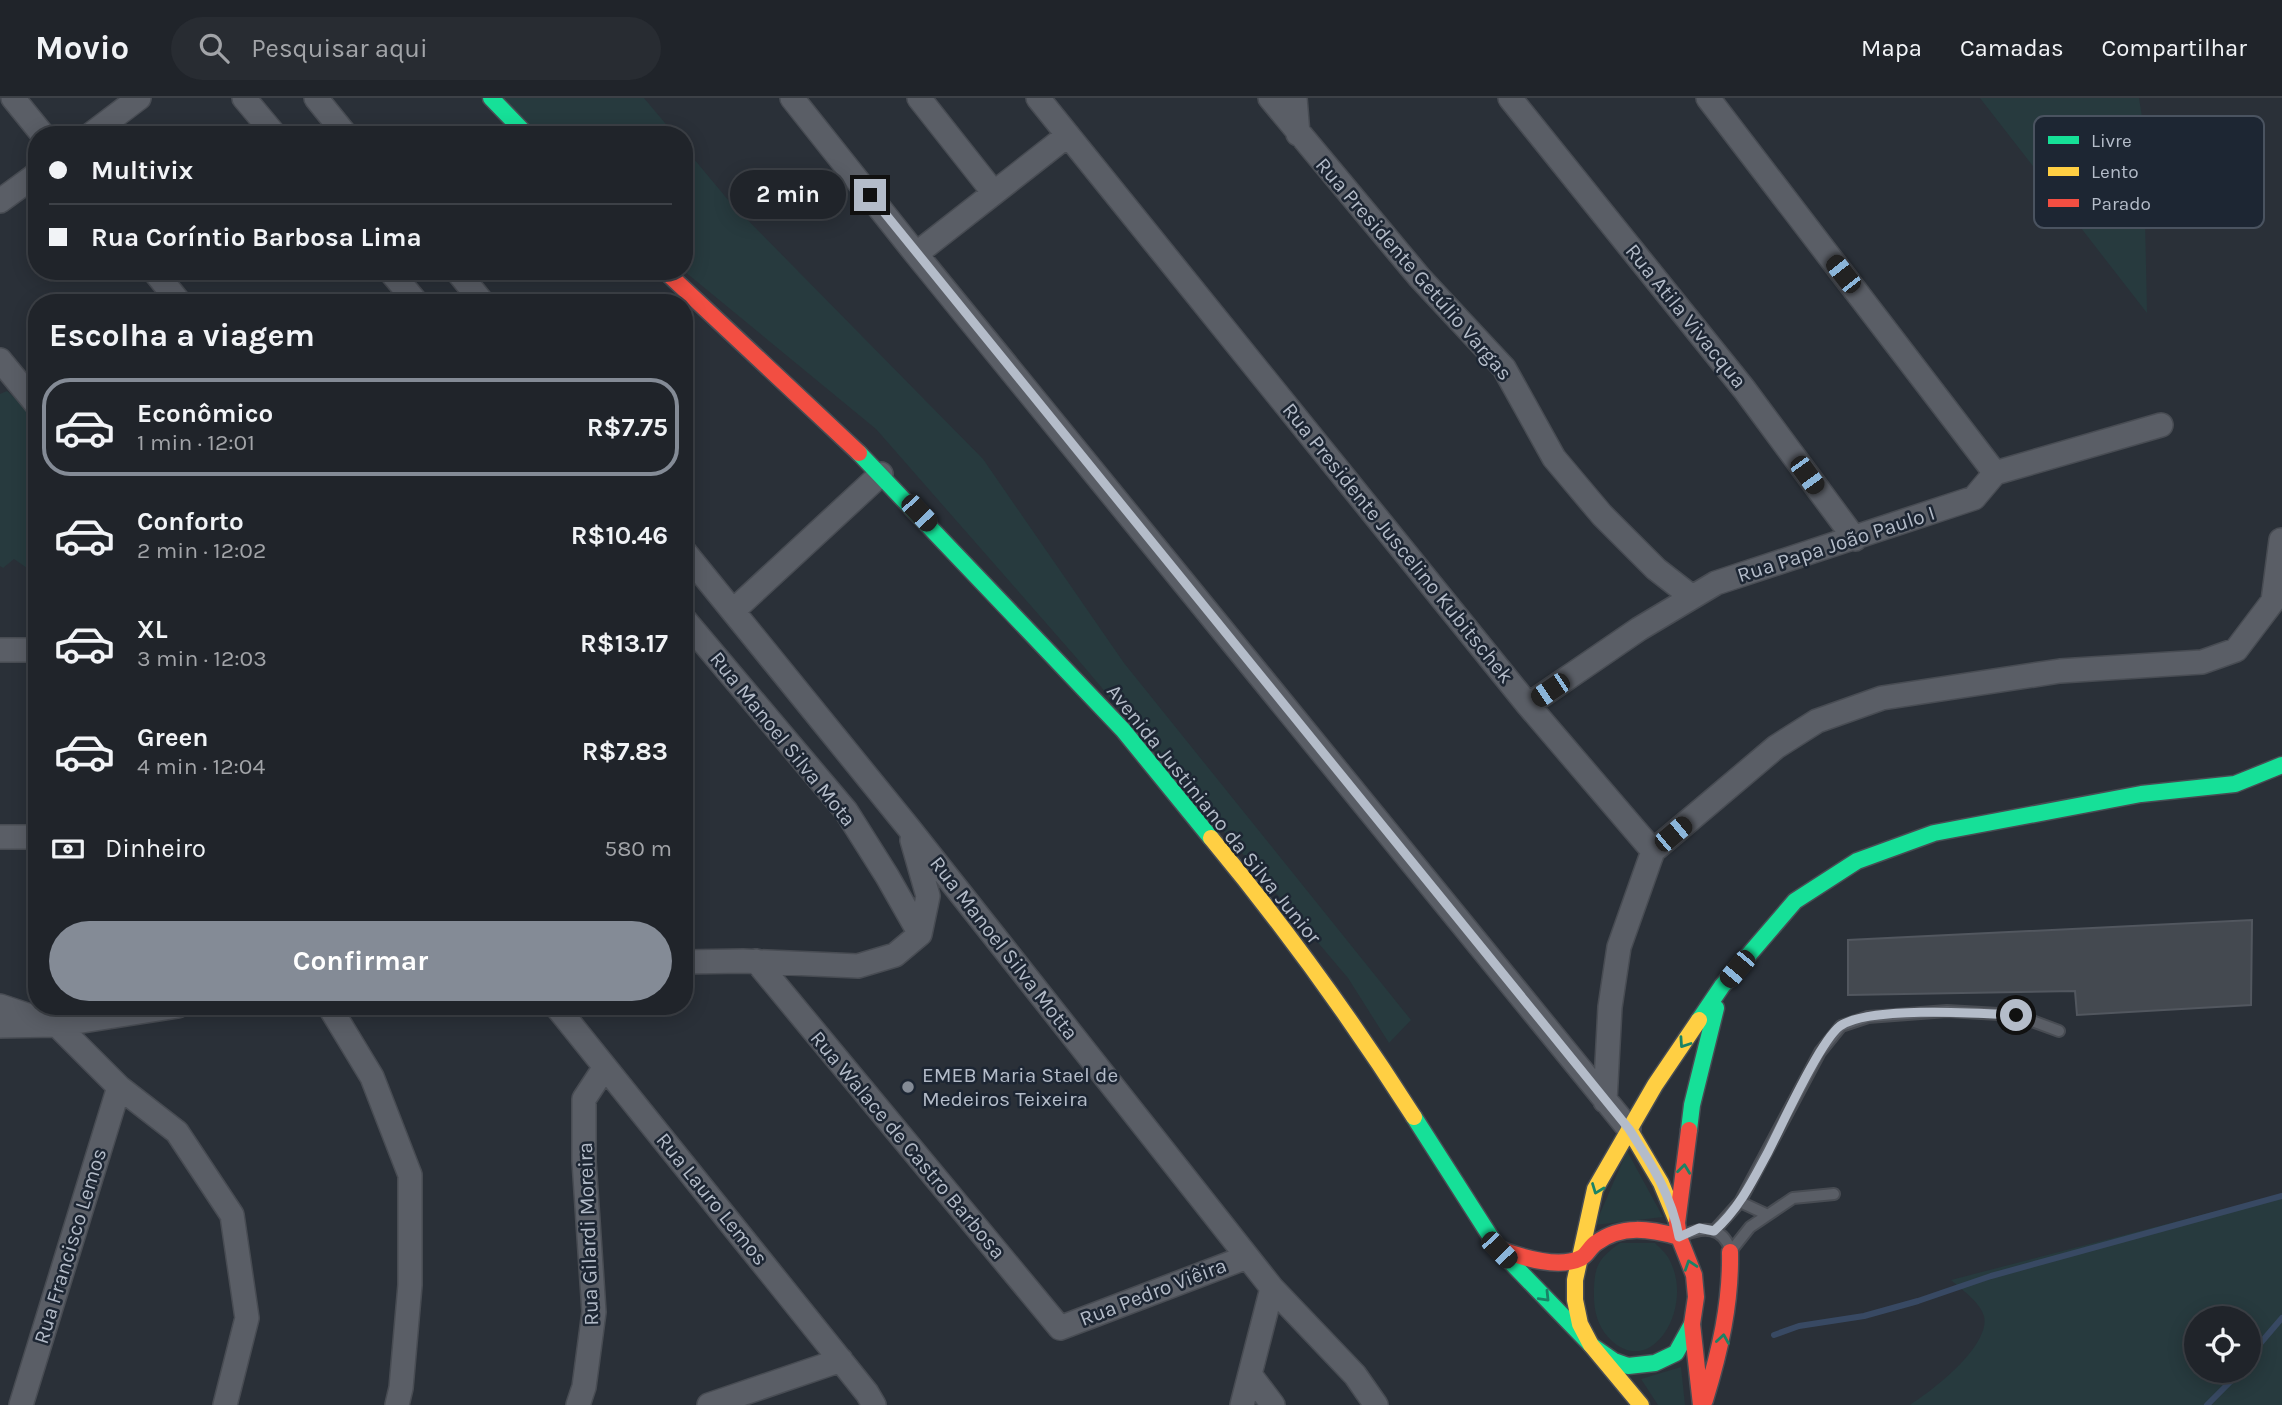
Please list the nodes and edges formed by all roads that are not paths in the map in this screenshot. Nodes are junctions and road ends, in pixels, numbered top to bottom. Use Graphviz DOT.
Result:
graph roads {
  1 [pos="13,98"];
  2 [pos="139,98"];
  3 [pos="243,98"];
  4 [pos="316,98"];
  5 [pos="491,98"];
  6 [pos="792,98"];
  7 [pos="919,98"];
  8 [pos="1038,98"];
  9 [pos="1270,98"];
  10 [pos="1295,98"];
  11 [pos="1510,98"];
  12 [pos="1709,98"];
  13 [pos="36,126"];
  14 [pos="102,126"];
  15 [pos="267,126"];
  16 [pos="339,126"];
  17 [pos="518,126"];
  18 [pos="1298,134"];
  19 [pos="1068,135"];
  20 [pos="28,181"];
  21 [pos="994,192"];
  22 [pos="0,201"];
  23 [pos="916,254"];
  24 [pos="161,280"];
  25 [pos="398,280"];
  26 [pos="464,280"];
  27 [pos="675,280"];
  28 [pos="173,294"];
  29 [pos="409,294"];
  30 [pos="476,294"];
  31 [pos="689,294"];
  32 [pos="693,297"];
  33 [pos="3,368"];
  34 [pos="28,395"];
  35 [pos="2161,425"];
  36 [pos="1995,473"];
  37 [pos="881,474"];
  38 [pos="1855,539"];
  39 [pos="2281,540"];
  40 [pos="693,562"];
  41 [pos="1692,597"];
  42 [pos="733,611"];
  43 [pos="693,630"];
  44 [pos="0,650"];
  45 [pos="28,650"];
  46 [pos="1528,705"];
  47 [pos="2282,765"];
  48 [pos="908,827"];
  49 [pos="0,837"];
  50 [pos="28,837"];
  51 [pos="1653,851"];
  52 [pos="920,934"];
  53 [pos="756,961"];
  54 [pos="693,962"];
  55 [pos="1722,986"];
  56 [pos="0,1006"];
  57 [pos="121,1015"];
  58 [pos="334,1015"];
  59 [pos="563,1015"];
  60 [pos="57,1025"];
  61 [pos="0,1026"];
  62 [pos="2059,1031"];
  63 [pos="605,1067"];
  64 [pos="119,1087"];
  65 [pos="1605,1101"];
  66 [pos="1629,1129"];
  67 [pos="1834,1195"];
  68 [pos="1740,1202"];
  69 [pos="1768,1215"];
  70 [pos="1678,1230"];
  71 [pos="1714,1231"];
  72 [pos="1499,1250"];
  73 [pos="1730,1252"];
  74 [pos="1247,1256"];
  75 [pos="1581,1259"];
  76 [pos="1272,1288"];
  77 [pos="1692,1324"];
  78 [pos="1060,1328"];
  79 [pos="1591,1345"];
  80 [pos="841,1360"];
  81 [pos="1251,1376"];
  82 [pos="870,1399"];
  83 [pos="21,1405"];
  84 [pos="225,1405"];
  85 [pos="397,1405"];
  86 [pos="578,1405"];
  87 [pos="709,1405"];
  88 [pos="1242,1405"];
  89 [pos="1273,1405"];
  90 [pos="1376,1405"];
  91 [pos="1641,1405"];
  92 [pos="1702,1405"];
  1 -- 13 [label="street"];
  2 -- 14 [label="street"];
  3 -- 15 [label="street"];
  4 -- 16 [label="street"];
  5 -- 17 [label="main road"];
  6 -- 23 [label="street"];
  7 -- 21 [label="street"];
  8 -- 19 [label="street, Rua Presidente Juscelino Kubitschek"];
  9 -- 18 [label="street, Rua Presidente Getúlio Vargas"];
  10 -- 18 [label="street"];
  11 -- 38 [label="street, Rua Atila Vivacqua"];
  12 -- 36 [label="street"];
  18 -- 41 [label="street, Rua Presidente Getúlio Vargas"];
  19 -- 21 [label="street"];
  19 -- 46 [label="street, Rua Presidente Juscelino Kubitschek"];
  20 -- 22 [label="street"];
  21 -- 23 [label="street"];
  23 -- 65 [label="street"];
  24 -- 28 [label="street"];
  25 -- 29 [label="street"];
  26 -- 30 [label="street"];
  27 -- 31 [label="main road, Avenida Justiniano da Silva Junior"];
  32 -- 37 [label="main road, Avenida Justiniano da Silva Junior"];
  33 -- 34 [label="street"];
  35 -- 36 [label="street"];
  36 -- 38 [label="street, Rua Papa João Paulo I"];
  37 -- 42 [label="street"];
  37 -- 72 [label="main road, Avenida Justiniano da Silva Junior"];
  38 -- 41 [label="street, Rua Papa João Paulo I"];
  39 -- 51 [label="street"];
  40 -- 42 [label="street, Rua Manoel Silva Motta"];
  41 -- 46 [label="street, Rua Papa João Paulo I"];
  42 -- 48 [label="street, Rua Manoel Silva Motta"];
  43 -- 52 [label="street, Rua Manoel Silva Mota"];
  44 -- 45 [label="street"];
  46 -- 51 [label="street, Rua Presidente Juscelino Kubitschek"];
  47 -- 55 [label="main road"];
  48 -- 52 [label="street"];
  48 -- 74 [label="street, Rua Manoel Silva Motta"];
  49 -- 50 [label="street"];
  51 -- 65 [label="street"];
  52 -- 53 [label="street"];
  53 -- 54 [label="street"];
  53 -- 78 [label="street, Rua Walace de Castro Barbosa"];
  55 -- 66 [label="main road, one-way"];
  70 -- 55 [label="main road, one-way"];
  56 -- 60 [label="street"];
  57 -- 60 [label="street"];
  58 -- 85 [label="street"];
  59 -- 63 [label="street, Rua Lauro Lemos"];
  60 -- 61 [label="street"];
  60 -- 64 [label="street"];
  62 -- 68 [label="lane"];
  63 -- 80 [label="street, Rua Lauro Lemos"];
  63 -- 86 [label="street, Rua Gilardi Moreira"];
  64 -- 83 [label="street, Rua Francisco Lemos"];
  64 -- 84 [label="street"];
  65 -- 66 [label="street"];
  66 -- 70 [label="main road"];
  66 -- 75 [label="main road, one-way"];
  67 -- 69 [label="lane"];
  68 -- 69 [label="lane"];
  68 -- 71 [label="lane"];
  69 -- 73 [label="lane"];
  70 -- 71 [label="lane"];
  70 -- 75 [label="main road"];
  77 -- 70 [label="main road, one-way"];
  71 -- 73 [label="lane"];
  72 -- 75 [label="main road"];
  72 -- 79 [label="main road, Avenida Justiniano da Silva Junior, one-way"];
  73 -- 77 [label="lane"];
  92 -- 73 [label="main road, one-way"];
  74 -- 76 [label="street, Rua Manoel Silva Motta"];
  74 -- 78 [label="street, Rua Pedro Viêira"];
  75 -- 79 [label="main road"];
  76 -- 81 [label="street"];
  76 -- 90 [label="street, Rua Manoel Silva Motta"];
  77 -- 79 [label="main road"];
  77 -- 92 [label="main road"];
  79 -- 91 [label="main road"];
  80 -- 82 [label="street, Rua Lauro Lemos"];
  80 -- 87 [label="street"];
  81 -- 88 [label="street"];
  81 -- 89 [label="street"];
}
